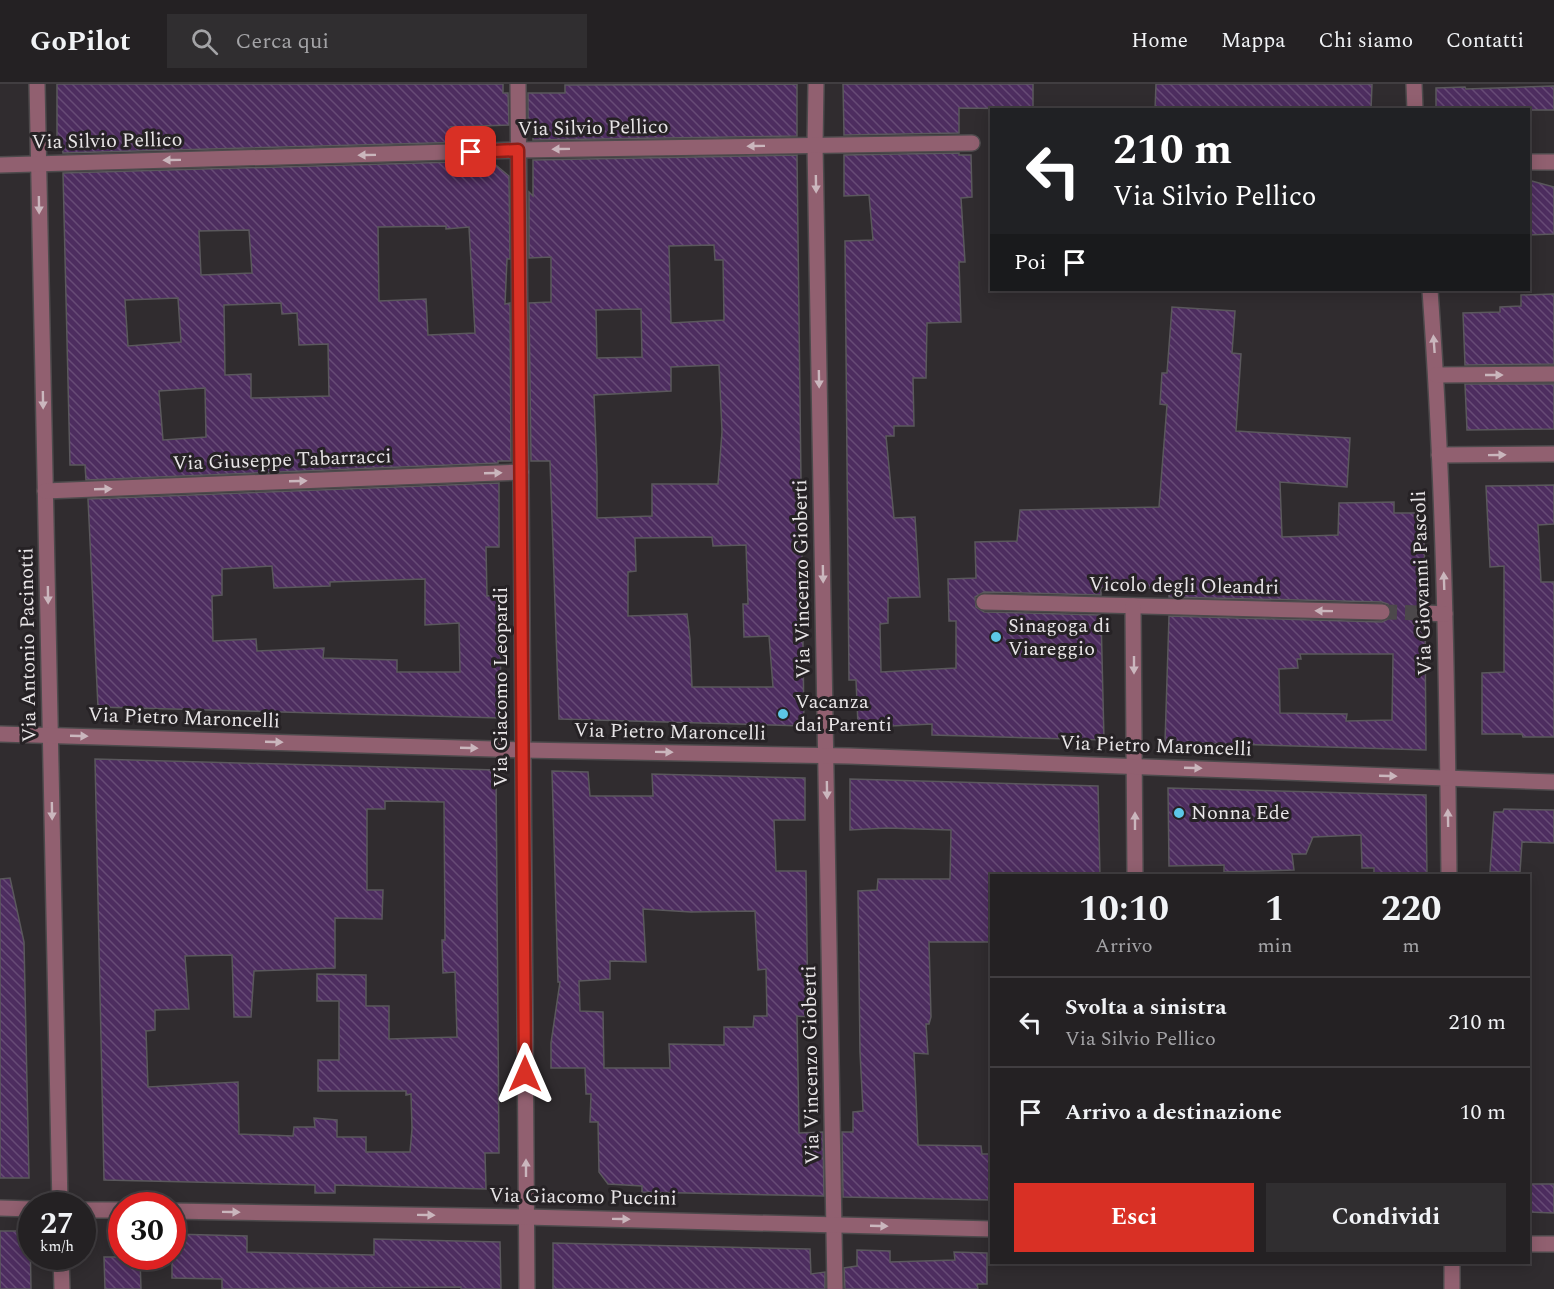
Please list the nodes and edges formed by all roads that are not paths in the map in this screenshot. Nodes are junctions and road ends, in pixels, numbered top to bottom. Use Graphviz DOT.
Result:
graph roads {
  1 [pos="37,84"];
  2 [pos="518,84"];
  3 [pos="816,84"];
  4 [pos="1414,84"];
  5 [pos="1415,108"];
  6 [pos="972,143"];
  7 [pos="815,145"];
  8 [pos="518,150"];
  9 [pos="1530,162"];
  10 [pos="1554,162"];
  11 [pos="38,164"];
  12 [pos="0,165"];
  13 [pos="1430,291"];
  14 [pos="1554,374"];
  15 [pos="1436,375"];
  16 [pos="1554,454"];
  17 [pos="1439,455"];
  18 [pos="521,472"];
  19 [pos="45,491"];
  20 [pos="984,602"];
  21 [pos="1133,606"];
  22 [pos="1382,612"];
  23 [pos="1425,613"];
  24 [pos="1445,614"];
  25 [pos="0,734"];
  26 [pos="51,735"];
  27 [pos="523,750"];
  28 [pos="826,756"];
  29 [pos="1135,767"];
  30 [pos="1448,779"];
  31 [pos="1554,782"];
  32 [pos="1135,874"];
  33 [pos="1449,874"];
  34 [pos="60,1192"];
  35 [pos="0,1208"];
  36 [pos="18,1209"];
  37 [pos="186,1211"];
  38 [pos="526,1217"];
  39 [pos="836,1224"];
  40 [pos="990,1229"];
  41 [pos="1530,1244"];
  42 [pos="1554,1244"];
  43 [pos="1452,1264"];
  44 [pos="61,1270"];
  45 [pos="62,1289"];
  46 [pos="527,1289"];
  47 [pos="835,1289"];
  48 [pos="1452,1289"];
  1 -- 11 [label="street, Via Antonio Pacinotti"];
  2 -- 8 [label="street, Via Giacomo Leopardi"];
  3 -- 7 [label="street, Via Vincenzo Gioberti"];
  4 -- 5 [label="street"];
  6 -- 7 [label="street, Via Silvio Pellico"];
  7 -- 8 [label="street, Via Silvio Pellico, one-way"];
  7 -- 28 [label="street, Via Vincenzo Gioberti, one-way"];
  8 -- 11 [label="street, Via Silvio Pellico, one-way"];
  8 -- 18 [label="street, Via Giacomo Leopardi"];
  9 -- 10 [label="street"];
  11 -- 12 [label="street, Via Silvio Pellico"];
  11 -- 19 [label="street, Via Antonio Pacinotti, one-way"];
  15 -- 13 [label="street, Via Giovanni Pascoli, one-way"];
  15 -- 14 [label="street, one-way"];
  15 -- 17 [label="street, Via Giovanni Pascoli"];
  17 -- 16 [label="street, one-way"];
  24 -- 17 [label="street, Via Giovanni Pascoli, one-way"];
  19 -- 18 [label="street, Via Giuseppe Tabarracci, one-way"];
  18 -- 27 [label="street, Via Giacomo Leopardi"];
  19 -- 26 [label="street, Via Antonio Pacinotti, one-way"];
  20 -- 21 [label="street, Vicolo degli Oleandri"];
  22 -- 21 [label="street, Vicolo degli Oleandri, one-way"];
  21 -- 29 [label="street, one-way"];
  23 -- 24 [label="street"];
  24 -- 30 [label="street, Via Giovanni Pascoli"];
  25 -- 26 [label="street, Via Pietro Maroncelli"];
  26 -- 27 [label="street, Via Pietro Maroncelli, one-way"];
  26 -- 34 [label="street, Via Antonio Pacinotti, one-way"];
  27 -- 28 [label="street, Via Pietro Maroncelli, one-way"];
  38 -- 27 [label="street, Via Giacomo Leopardi, one-way"];
  28 -- 29 [label="street, Via Pietro Maroncelli"];
  28 -- 39 [label="street, Via Vincenzo Gioberti, one-way"];
  29 -- 30 [label="street, Via Pietro Maroncelli, one-way"];
  32 -- 29 [label="street, one-way"];
  30 -- 31 [label="street, Via Pietro Maroncelli"];
  33 -- 30 [label="street, Via Giovanni Pascoli, one-way"];
  35 -- 36 [label="street"];
  37 -- 38 [label="street, Via Giacomo Puccini, one-way"];
  38 -- 39 [label="street, Via Giacomo Puccini, one-way"];
  38 -- 46 [label="street, Via Giacomo Leopardi"];
  39 -- 40 [label="street, Via Giacomo Puccini, one-way"];
  39 -- 47 [label="street, Via Vincenzo Gioberti"];
  41 -- 42 [label="street"];
  43 -- 48 [label="street"];
  44 -- 45 [label="street"];
}
